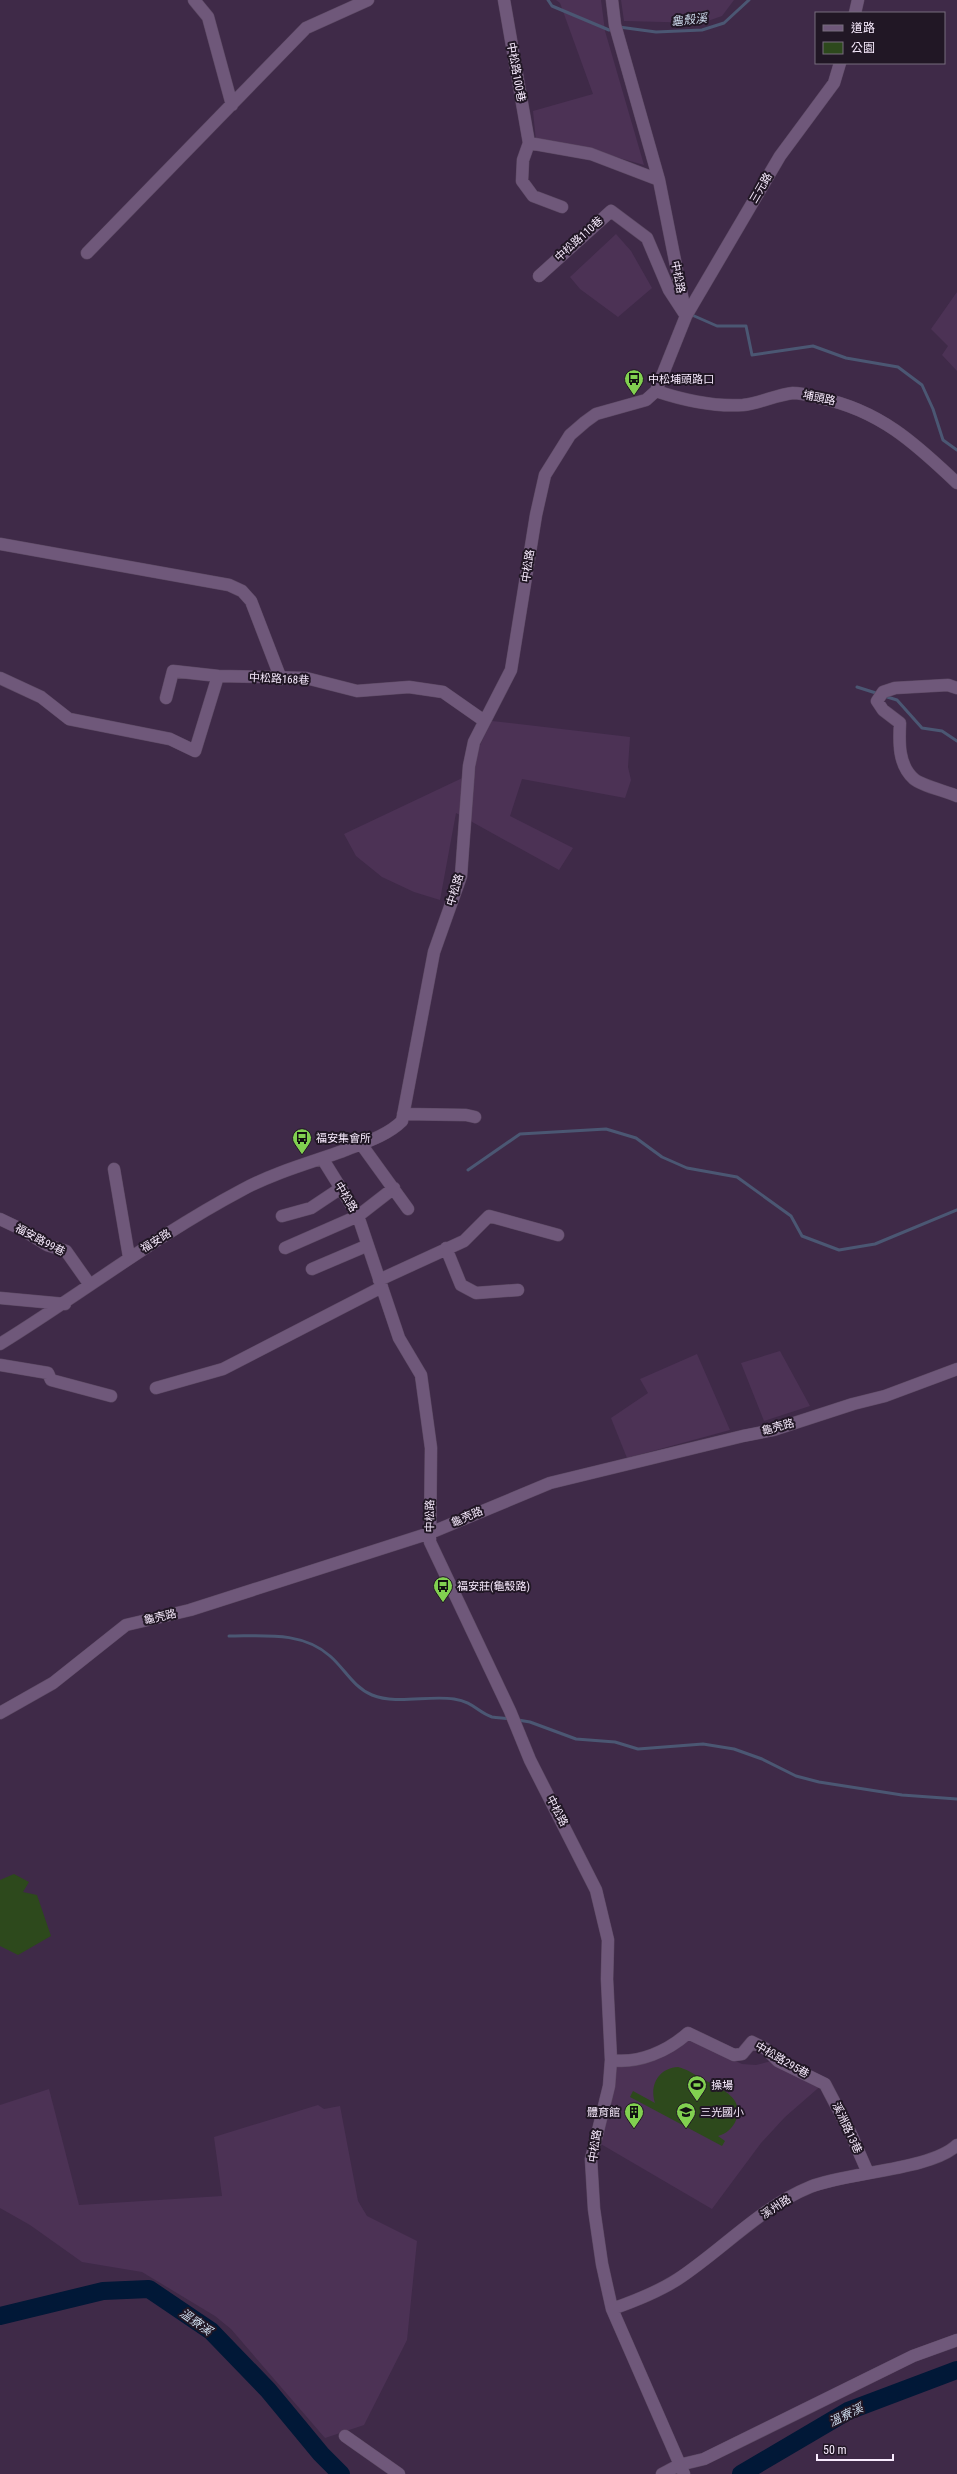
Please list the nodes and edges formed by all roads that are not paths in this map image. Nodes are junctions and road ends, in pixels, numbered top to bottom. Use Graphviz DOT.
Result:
graph roads {
  1 [pos="194,0"];
  2 [pos="368,0"];
  3 [pos="504,0"];
  4 [pos="612,0"];
  5 [pos="858,0"];
  6 [pos="855,12"];
  7 [pos="840,64"];
  8 [pos="232,105"];
  9 [pos="529,143"];
  10 [pos="659,180"];
  11 [pos="562,207"];
  12 [pos="87,252"];
  13 [pos="539,276"];
  14 [pos="686,316"];
  15 [pos="656,391"];
  16 [pos="957,483"];
  17 [pos="0,544"];
  18 [pos="218,676"];
  19 [pos="0,678"];
  20 [pos="281,679"];
  21 [pos="957,688"];
  22 [pos="166,698"];
  23 [pos="483,720"];
  24 [pos="957,796"];
  25 [pos="403,1114"];
  26 [pos="474,1117"];
  27 [pos="361,1144"];
  28 [pos="322,1158"];
  29 [pos="114,1169"];
  30 [pos="341,1188"];
  31 [pos="394,1188"];
  32 [pos="408,1208"];
  33 [pos="282,1216"];
  34 [pos="358,1216"];
  35 [pos="0,1219"];
  36 [pos="558,1235"];
  37 [pos="366,1246"];
  38 [pos="285,1248"];
  39 [pos="446,1248"];
  40 [pos="129,1257"];
  41 [pos="312,1269"];
  42 [pos="381,1284"];
  43 [pos="90,1285"];
  44 [pos="518,1290"];
  45 [pos="0,1298"];
  46 [pos="65,1304"];
  47 [pos="0,1344"];
  48 [pos="0,1365"];
  49 [pos="957,1369"];
  50 [pos="156,1388"];
  51 [pos="111,1396"];
  52 [pos="430,1533"];
  53 [pos="0,1713"];
  54 [pos="611,2060"];
  55 [pos="825,2084"];
  56 [pos="957,2145"];
  57 [pos="868,2173"];
  58 [pos="612,2309"];
  59 [pos="957,2340"];
  60 [pos="345,2436"];
  61 [pos="682,2469"];
  62 [pos="399,2474"];
  63 [pos="662,2474"];
  1 -- 8 [label="street"];
  2 -- 8 [label="street"];
  3 -- 9 [label="street, 中松路100巷"];
  4 -- 10 [label="street, 中松路"];
  5 -- 6 [label="street"];
  7 -- 14 [label="street, 三元路"];
  8 -- 12 [label="street"];
  9 -- 10 [label="street"];
  9 -- 11 [label="street, 中松路100巷"];
  10 -- 14 [label="street, 中松路"];
  13 -- 14 [label="street, 中松路110巷"];
  14 -- 15 [label="street"];
  15 -- 16 [label="street, 埔頭路"];
  15 -- 23 [label="street, 中松路"];
  17 -- 20 [label="street"];
  18 -- 19 [label="street"];
  18 -- 20 [label="street, 中松路168巷"];
  18 -- 22 [label="street, 中松路168巷"];
  20 -- 23 [label="street, 中松路168巷"];
  21 -- 24 [label="street"];
  23 -- 25 [label="street, 中松路"];
  25 -- 26 [label="street"];
  25 -- 27 [label="street, 中松路"];
  27 -- 28 [label="street, 中松路"];
  27 -- 31 [label="street"];
  28 -- 30 [label="street, 中松路"];
  28 -- 40 [label="street, 福安路"];
  29 -- 40 [label="street"];
  30 -- 33 [label="street"];
  30 -- 34 [label="street, 中松路"];
  31 -- 32 [label="street"];
  31 -- 34 [label="street"];
  34 -- 37 [label="street, 中松路"];
  34 -- 38 [label="street"];
  35 -- 43 [label="street, 福安路99巷"];
  36 -- 39 [label="street"];
  37 -- 41 [label="street"];
  37 -- 42 [label="street, 中松路"];
  39 -- 42 [label="street"];
  39 -- 44 [label="street"];
  40 -- 43 [label="street, 福安路"];
  42 -- 50 [label="street"];
  42 -- 52 [label="street, 中松路"];
  43 -- 46 [label="street, 福安路"];
  45 -- 46 [label="street"];
  46 -- 47 [label="street, 福安路"];
  48 -- 51 [label="street"];
  49 -- 52 [label="street, 龜壳路"];
  52 -- 53 [label="street, 龜壳路"];
  52 -- 54 [label="street, 中松路"];
  54 -- 55 [label="street, 中松路295巷"];
  54 -- 58 [label="street, 中松路"];
  55 -- 57 [label="street, 溪洲路13巷"];
  56 -- 57 [label="street, 溪州路"];
  57 -- 58 [label="street, 溪州路"];
  58 -- 61 [label="street, 中松路"];
  59 -- 61 [label="street"];
  60 -- 62 [label="street"];
  61 -- 63 [label="street"];
}
